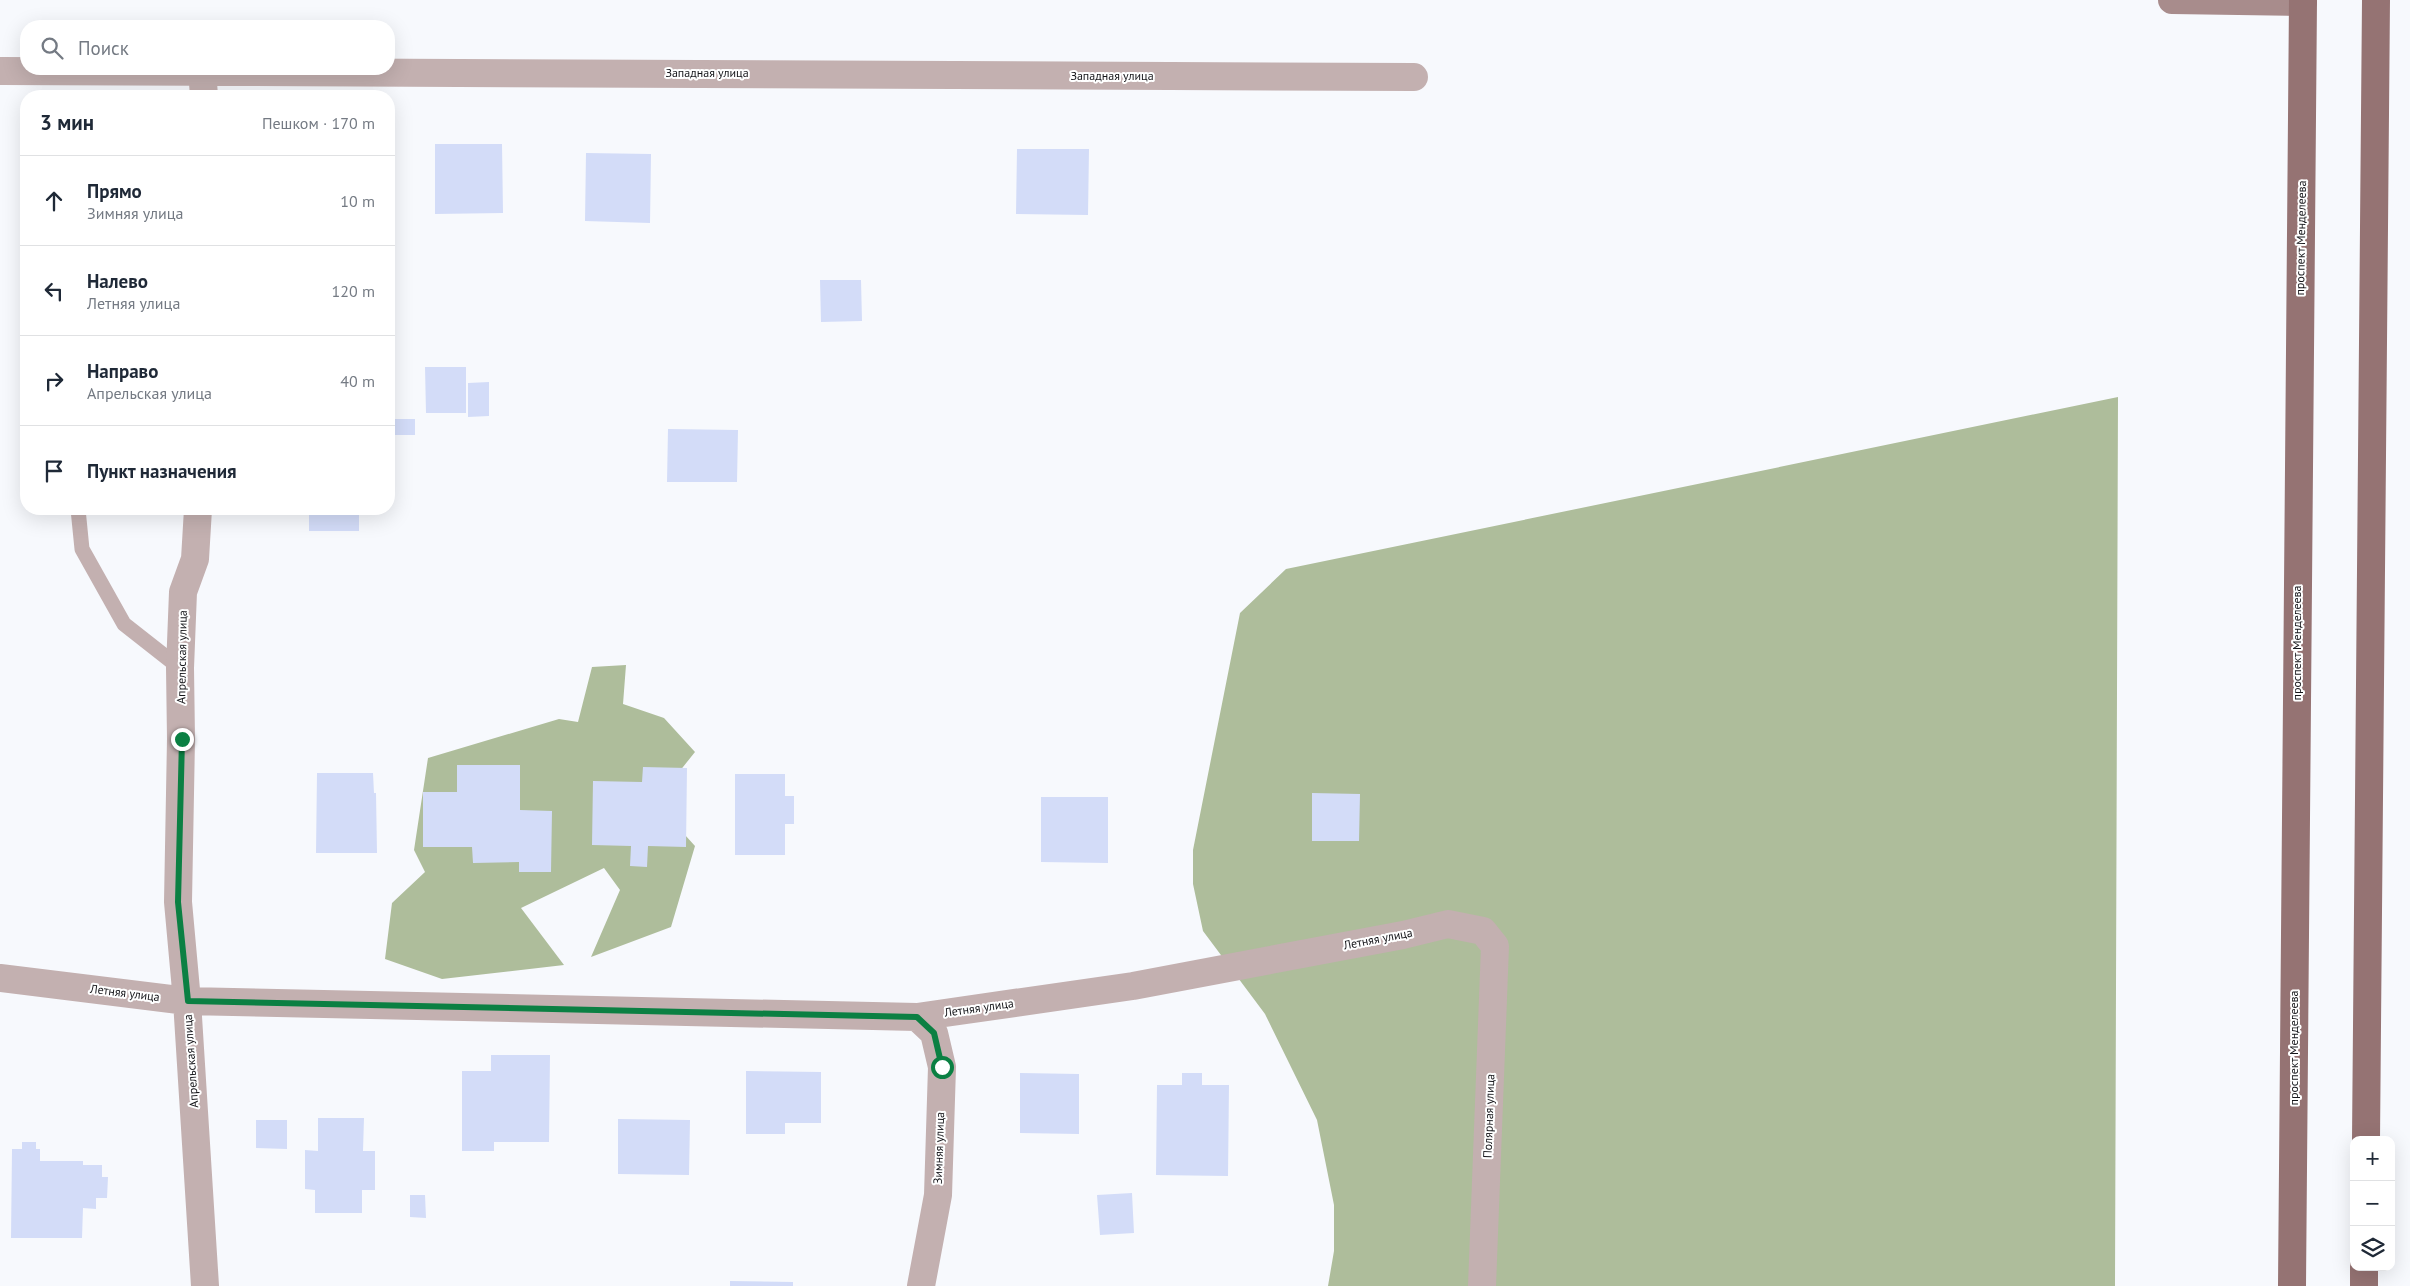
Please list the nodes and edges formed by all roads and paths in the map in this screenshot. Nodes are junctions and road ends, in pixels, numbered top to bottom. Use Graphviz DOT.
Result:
graph roads {
  1 [pos="2172,0"];
  2 [pos="2376,0"];
  3 [pos="2303,1"];
  4 [pos="0,71"];
  5 [pos="20,72"];
  6 [pos="68,75"];
  7 [pos="1414,77"];
  8 [pos="203,83"];
  9 [pos="79,515"];
  10 [pos="198,515"];
  11 [pos="180,668"];
  12 [pos="1495,946"];
  13 [pos="0,978"];
  14 [pos="188,1001"];
  15 [pos="917,1017"];
  16 [pos="2366,1136"];
  17 [pos="2364,1271"];
  18 [pos="205,1286"];
  19 [pos="921,1286"];
  20 [pos="1482,1286"];
  21 [pos="2292,1286"];
  22 [pos="2364,1286"];
  1 -- 3 [label="main road"];
  2 -- 16 [label="main road"];
  3 -- 21 [label="main road, проспект Менделеева"];
  4 -- 5 [label="street, Западная улица"];
  6 -- 8 [label="street, Западная улица"];
  7 -- 8 [label="street, Западная улица"];
  9 -- 11 [label="lane"];
  10 -- 11 [label="street, Апрельская улица"];
  11 -- 14 [label="street, Апрельская улица"];
  12 -- 15 [label="street, Летняя улица"];
  12 -- 20 [label="street, Полярная улица"];
  13 -- 14 [label="street, Летняя улица"];
  14 -- 15 [label="street, Летняя улица"];
  14 -- 18 [label="street, Апрельская улица"];
  15 -- 19 [label="street, Зимняя улица"];
  17 -- 22 [label="main road"];
}
